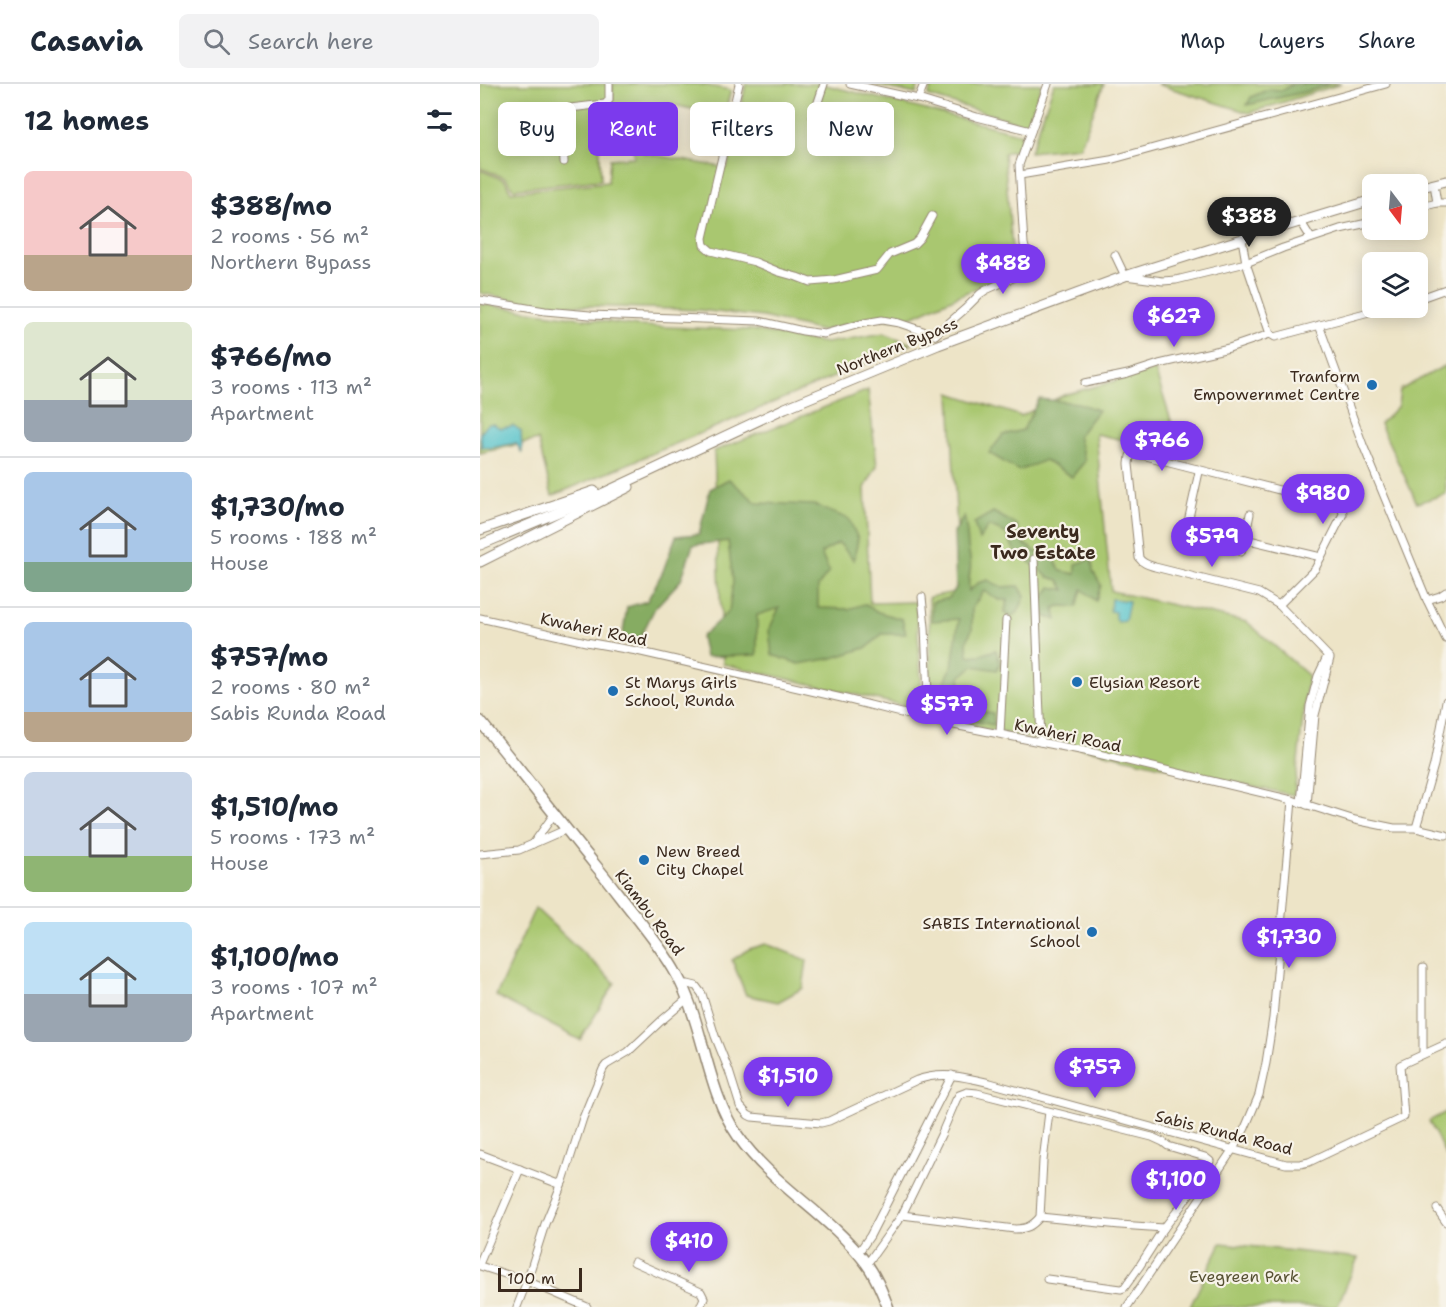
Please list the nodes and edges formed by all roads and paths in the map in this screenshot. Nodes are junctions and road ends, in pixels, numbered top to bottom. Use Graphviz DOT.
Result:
graph roads {
  1 [pos="609,84"];
  2 [pos="739,84"];
  3 [pos="824,84"];
  4 [pos="850,84"];
  5 [pos="924,84"];
  6 [pos="1048,84"];
  7 [pos="1386,84"];
  8 [pos="918,99"];
  9 [pos="818,102"];
  10 [pos="1031,131"];
  11 [pos="564,162"];
  12 [pos="1020,175"];
  13 [pos="1446,181"];
  14 [pos="1434,184"];
  15 [pos="1428,186"];
  16 [pos="1362,203"];
  17 [pos="1437,203"];
  18 [pos="1446,203"];
  19 [pos="1428,205"];
  20 [pos="932,216"];
  21 [pos="1301,222"];
  22 [pos="1362,224"];
  23 [pos="1311,238"];
  24 [pos="1242,239"];
  25 [pos="1114,255"];
  26 [pos="1246,263"];
  27 [pos="1125,276"];
  28 [pos="1446,289"];
  29 [pos="1428,295"];
  30 [pos="480,300"];
  31 [pos="1362,314"];
  32 [pos="1319,326"];
  33 [pos="935,334"];
  34 [pos="1270,334"];
  35 [pos="938,345"];
  36 [pos="1085,383"];
  37 [pos="674,460"];
  38 [pos="1197,468"];
  39 [pos="625,483"];
  40 [pos="1250,514"];
  41 [pos="480,530"];
  42 [pos="1186,531"];
  43 [pos="1245,539"];
  44 [pos="480,545"];
  45 [pos="1241,552"];
  46 [pos="1322,557"];
  47 [pos="1034,559"];
  48 [pos="480,562"];
  49 [pos="1446,592"];
  50 [pos="922,597"];
  51 [pos="1427,600"];
  52 [pos="1279,605"];
  53 [pos="480,618"];
  54 [pos="1006,620"];
  55 [pos="1446,639"];
  56 [pos="1446,701"];
  57 [pos="929,720"];
  58 [pos="480,721"];
  59 [pos="1000,734"];
  60 [pos="1041,742"];
  61 [pos="1292,800"];
  62 [pos="1304,804"];
  63 [pos="555,813"];
  64 [pos="1416,828"];
  65 [pos="567,829"];
  66 [pos="1446,835"];
  67 [pos="533,844"];
  68 [pos="480,854"];
  69 [pos="1422,968"];
  70 [pos="682,984"];
  71 [pos="687,999"];
  72 [pos="716,1036"];
  73 [pos="700,1040"];
  74 [pos="1446,1044"];
  75 [pos="1423,1054"];
  76 [pos="952,1075"];
  77 [pos="1049,1112"];
  78 [pos="1233,1149"];
  79 [pos="480,1154"];
  80 [pos="520,1169"];
  81 [pos="562,1183"];
  82 [pos="1437,1209"];
  83 [pos="902,1215"];
  84 [pos="1040,1217"];
  85 [pos="1446,1222"];
  86 [pos="1164,1227"];
  87 [pos="858,1253"];
  88 [pos="634,1262"];
  89 [pos="480,1264"];
  90 [pos="867,1264"];
  91 [pos="1047,1279"];
  92 [pos="528,1281"];
  93 [pos="574,1304"];
  94 [pos="517,1307"];
  95 [pos="587,1307"];
  96 [pos="700,1307"];
  97 [pos="888,1307"];
  98 [pos="1127,1307"];
  1 -- 11 [label="street"];
  2 -- 20 [label="street"];
  3 -- 9 [label="street"];
  4 -- 8 [label="street"];
  5 -- 8 [label="street"];
  6 -- 10 [label="street"];
  7 -- 12 [label="street"];
  8 -- 10 [label="street"];
  10 -- 12 [label="street"];
  12 -- 33 [label="street"];
  13 -- 14 [label="main road"];
  14 -- 15 [label="main road"];
  14 -- 17 [label="street"];
  16 -- 21 [label="main road, Northern Bypass"];
  17 -- 18 [label="street"];
  17 -- 19 [label="street"];
  21 -- 23 [label="street"];
  21 -- 24 [label="main road, Northern Bypass"];
  22 -- 23 [label="street"];
  23 -- 26 [label="street"];
  24 -- 26 [label="street"];
  24 -- 27 [label="main road, Northern Bypass"];
  25 -- 27 [label="street"];
  26 -- 27 [label="street"];
  26 -- 34 [label="street"];
  27 -- 35 [label="main road, Northern Bypass"];
  28 -- 29 [label="street"];
  30 -- 33 [label="street"];
  31 -- 32 [label="street"];
  32 -- 34 [label="street"];
  32 -- 51 [label="street"];
  33 -- 35 [label="street"];
  34 -- 36 [label="street"];
  35 -- 37 [label="main road, Northern Bypass"];
  37 -- 39 [label="main road, Northern Bypass"];
  37 -- 48 [label="main road"];
  38 -- 42 [label="street"];
  38 -- 46 [label="street"];
  38 -- 52 [label="street"];
  39 -- 41 [label="main road"];
  39 -- 44 [label="main road, Northern Bypass"];
  40 -- 43 [label="street"];
  43 -- 45 [label="street"];
  43 -- 46 [label="street"];
  46 -- 52 [label="street"];
  47 -- 60 [label="street"];
  49 -- 51 [label="street"];
  50 -- 57 [label="street"];
  51 -- 55 [label="street"];
  52 -- 62 [label="street"];
  53 -- 57 [label="street, Kwaheri Road"];
  54 -- 59 [label="street"];
  56 -- 64 [label="street"];
  57 -- 59 [label="street, Kwaheri Road"];
  58 -- 63 [label="highway, Kiambu Road"];
  59 -- 60 [label="street, Kwaheri Road"];
  60 -- 61 [label="street, Kwaheri Road"];
  61 -- 62 [label="street, Kwaheri Road"];
  61 -- 78 [label="street"];
  62 -- 64 [label="street, Kwaheri Road"];
  63 -- 65 [label="highway, Kiambu Road"];
  63 -- 67 [label="street"];
  64 -- 66 [label="street, Kwaheri Road"];
  65 -- 67 [label="street"];
  65 -- 70 [label="highway, Kiambu Road"];
  67 -- 68 [label="street"];
  69 -- 75 [label="street"];
  70 -- 71 [label="highway, Kiambu Road"];
  70 -- 72 [label="street, Sabis Runda Road"];
  71 -- 73 [label="highway, Kiambu Road"];
  71 -- 81 [label="street"];
  72 -- 73 [label="street"];
  72 -- 76 [label="street, Sabis Runda Road"];
  73 -- 87 [label="highway, Kiambu Road"];
  74 -- 75 [label="street, Sabis Runda Road"];
  75 -- 78 [label="street, Sabis Runda Road"];
  76 -- 78 [label="street, Sabis Runda Road"];
  76 -- 87 [label="street"];
  77 -- 83 [label="street"];
  77 -- 84 [label="street"];
  77 -- 86 [label="street"];
  78 -- 98 [label="street"];
  79 -- 80 [label="street"];
  80 -- 81 [label="street"];
  80 -- 89 [label="street"];
  81 -- 92 [label="street"];
  82 -- 85 [label="street"];
  83 -- 84 [label="street"];
  83 -- 90 [label="street"];
  84 -- 86 [label="street"];
  86 -- 91 [label="street"];
  87 -- 90 [label="highway, Kiambu Road"];
  88 -- 96 [label="street"];
  89 -- 92 [label="street"];
  90 -- 97 [label="highway, Kiambu Road"];
  92 -- 93 [label="street"];
  92 -- 94 [label="street"];
  93 -- 95 [label="street"];
}
